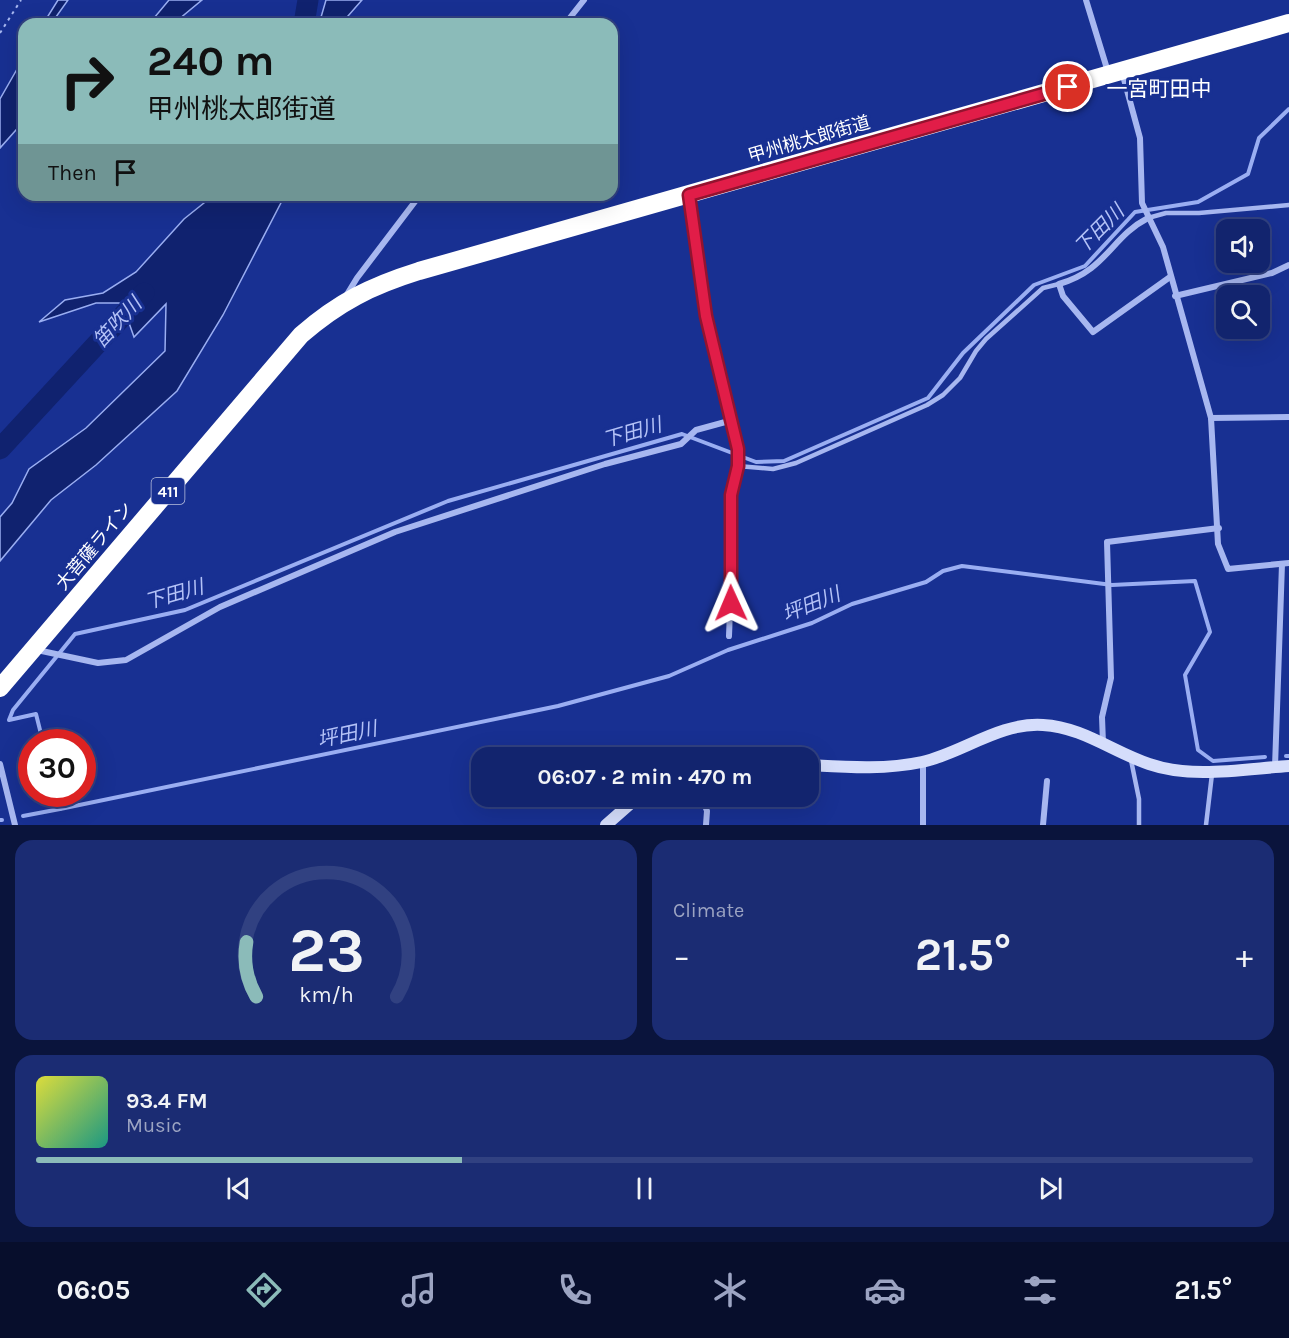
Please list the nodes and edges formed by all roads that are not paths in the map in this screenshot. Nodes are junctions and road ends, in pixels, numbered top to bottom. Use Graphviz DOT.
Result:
graph roads {
  1 [pos="584,0"];
  2 [pos="1086,0"];
  3 [pos="570,18"];
  4 [pos="1289,23"];
  5 [pos="1115,73"];
  6 [pos="689,195"];
  7 [pos="415,201"];
  8 [pos="1289,205"];
  9 [pos="1148,218"];
  10 [pos="1289,265"];
  11 [pos="1170,277"];
  12 [pos="1059,284"];
  13 [pos="1175,296"];
  14 [pos="343,302"];
  15 [pos="1289,417"];
  16 [pos="1211,418"];
  17 [pos="729,421"];
  18 [pos="738,464"];
  19 [pos="1219,528"];
  20 [pos="1286,563"];
  21 [pos="729,636"];
  22 [pos="40,651"];
  23 [pos="0,688"];
  24 [pos="1103,744"];
  25 [pos="1131,757"];
  26 [pos="923,761"];
  27 [pos="0,764"];
  28 [pos="819,765"];
  29 [pos="1289,766"];
  30 [pos="1275,767"];
  31 [pos="1212,771"];
  32 [pos="1047,781"];
  33 [pos="626,807"];
  34 [pos="705,807"];
  35 [pos="15,825"];
  36 [pos="606,825"];
  37 [pos="706,825"];
  38 [pos="923,825"];
  39 [pos="1043,825"];
  40 [pos="1139,825"];
  41 [pos="1206,825"];
  1 -- 3 [label="street"];
  2 -- 5 [label="street"];
  4 -- 5 [label="highway, 甲州桃太郎街道 / 411"];
  5 -- 6 [label="highway, 甲州桃太郎街道 / 411"];
  5 -- 9 [label="street"];
  6 -- 14 [label="highway, 甲州桃太郎街道 / 411"];
  6 -- 17 [label="street"];
  7 -- 14 [label="street"];
  8 -- 9 [label="lane"];
  9 -- 11 [label="street"];
  9 -- 12 [label="street"];
  10 -- 13 [label="street"];
  11 -- 12 [label="street"];
  11 -- 13 [label="street"];
  12 -- 18 [label="lane"];
  13 -- 16 [label="street"];
  14 -- 22 [label="highway, 大菩薩ライン / 411"];
  15 -- 16 [label="street"];
  16 -- 19 [label="street"];
  17 -- 18 [label="street"];
  17 -- 22 [label="street"];
  18 -- 21 [label="street"];
  19 -- 20 [label="street"];
  19 -- 24 [label="street"];
  20 -- 30 [label="street"];
  22 -- 23 [label="highway, 大菩薩ライン / 411"];
  24 -- 25 [label="street"];
  24 -- 26 [label="street"];
  25 -- 31 [label="street"];
  25 -- 40 [label="lane"];
  26 -- 28 [label="street"];
  26 -- 38 [label="street"];
  27 -- 35 [label="street"];
  29 -- 30 [label="street"];
  30 -- 31 [label="street"];
  31 -- 41 [label="lane"];
  32 -- 39 [label="street"];
  33 -- 36 [label="street"];
  34 -- 37 [label="street"];
}
